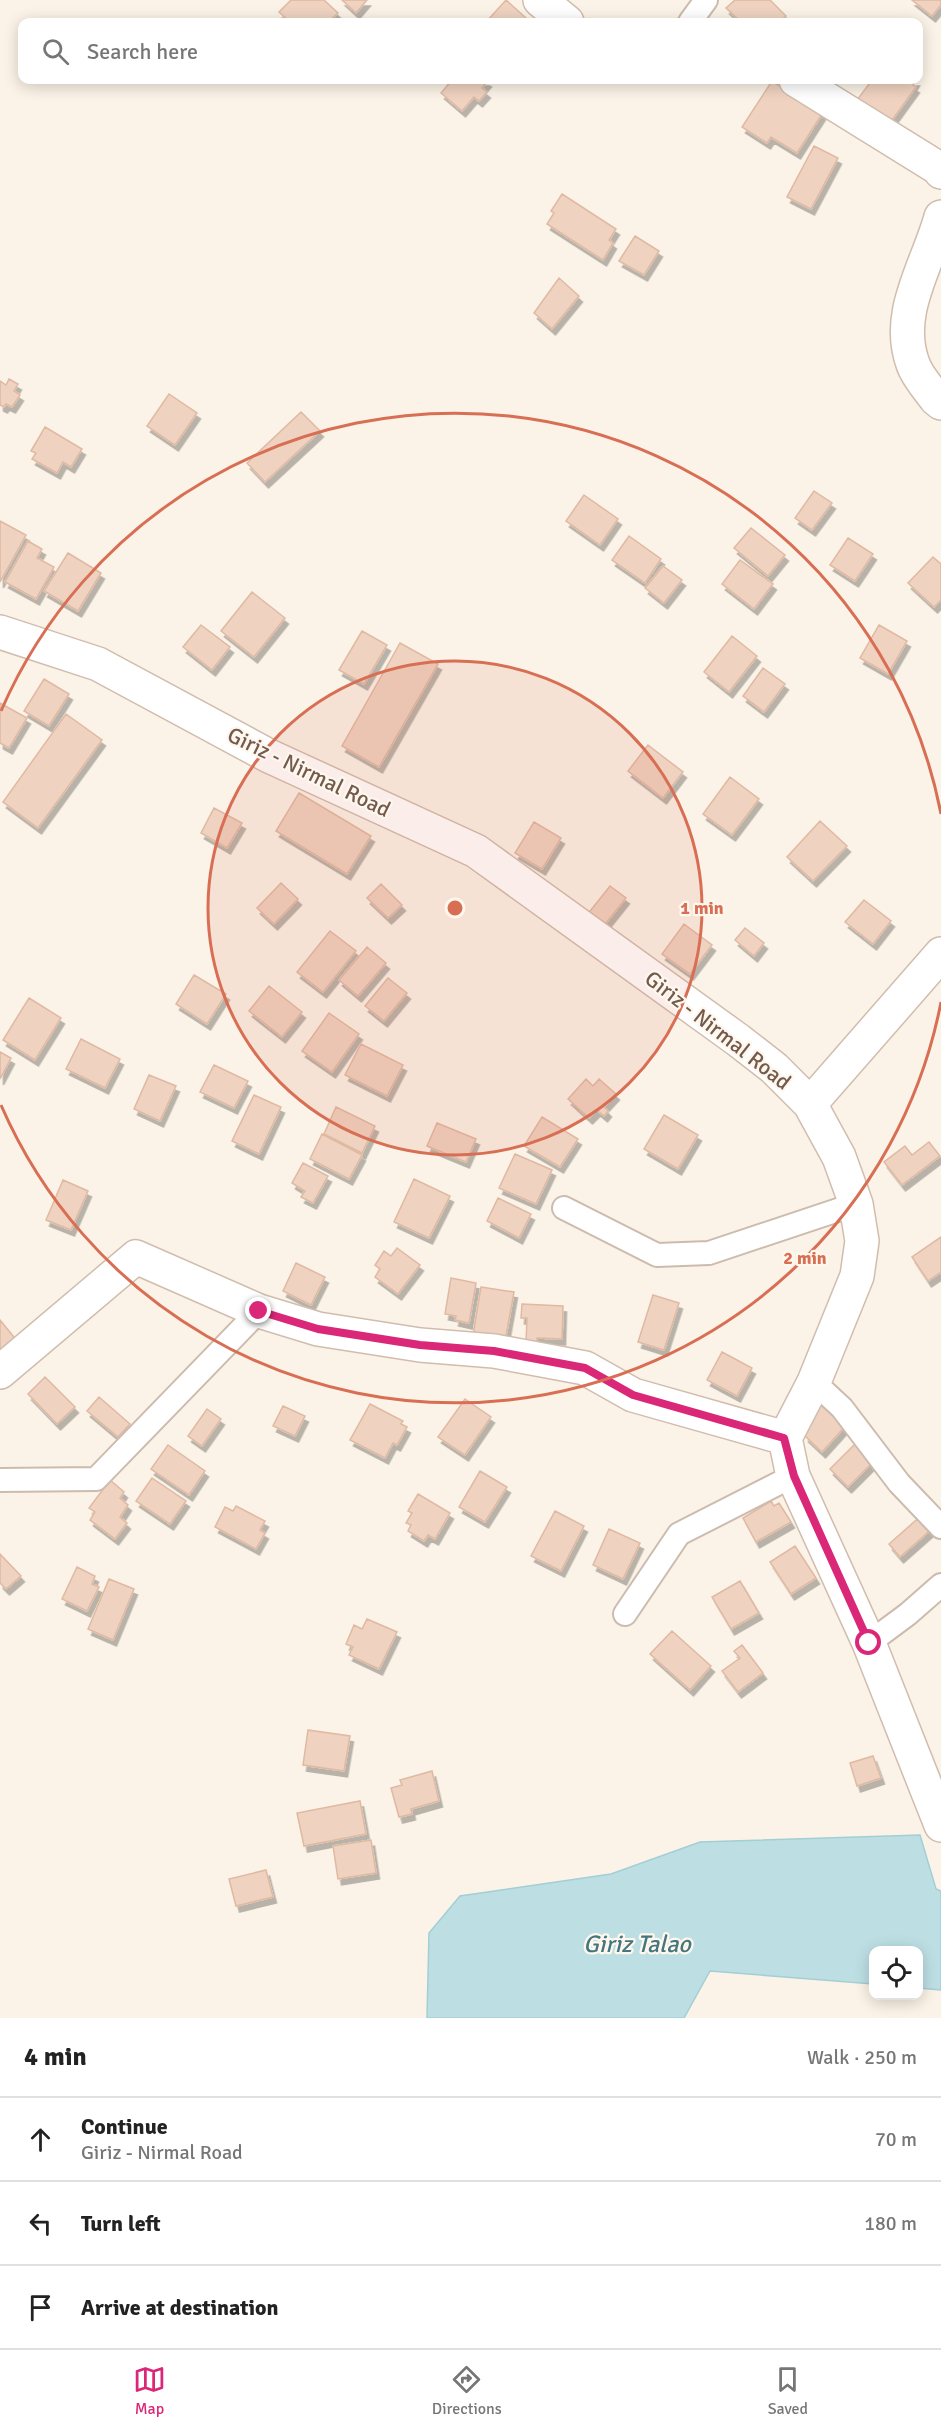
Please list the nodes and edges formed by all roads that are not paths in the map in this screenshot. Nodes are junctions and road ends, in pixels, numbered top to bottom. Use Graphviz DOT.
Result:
graph roads {
  1 [pos="540,0"];
  2 [pos="706,0"];
  3 [pos="562,18"];
  4 [pos="693,18"];
  5 [pos="803,84"];
  6 [pos="941,172"];
  7 [pos="941,217"];
  8 [pos="941,403"];
  9 [pos="0,632"];
  10 [pos="941,954"];
  11 [pos="810,1104"];
  12 [pos="856,1204"];
  13 [pos="564,1209"];
  14 [pos="259,1311"];
  15 [pos="0,1372"];
  16 [pos="814,1382"];
  17 [pos="784,1438"];
  18 [pos="794,1476"];
  19 [pos="0,1480"];
  20 [pos="941,1527"];
  21 [pos="941,1585"];
  22 [pos="625,1614"];
  23 [pos="869,1643"];
  24 [pos="940,1824"];
  1 -- 3 [label="main road"];
  2 -- 4 [label="street"];
  5 -- 6 [label="main road"];
  7 -- 8 [label="main road"];
  9 -- 11 [label="main road, Giriz - Nirmal Road"];
  10 -- 11 [label="main road"];
  11 -- 12 [label="main road, Giriz - Nirmal Road"];
  12 -- 13 [label="street"];
  12 -- 16 [label="main road, Giriz - Nirmal Road"];
  14 -- 15 [label="main road"];
  14 -- 17 [label="main road"];
  14 -- 19 [label="street"];
  16 -- 17 [label="main road, Giriz - Nirmal Road"];
  16 -- 20 [label="street"];
  17 -- 18 [label="main road"];
  18 -- 22 [label="street"];
  18 -- 23 [label="main road"];
  21 -- 23 [label="street"];
  23 -- 24 [label="main road"];
}
